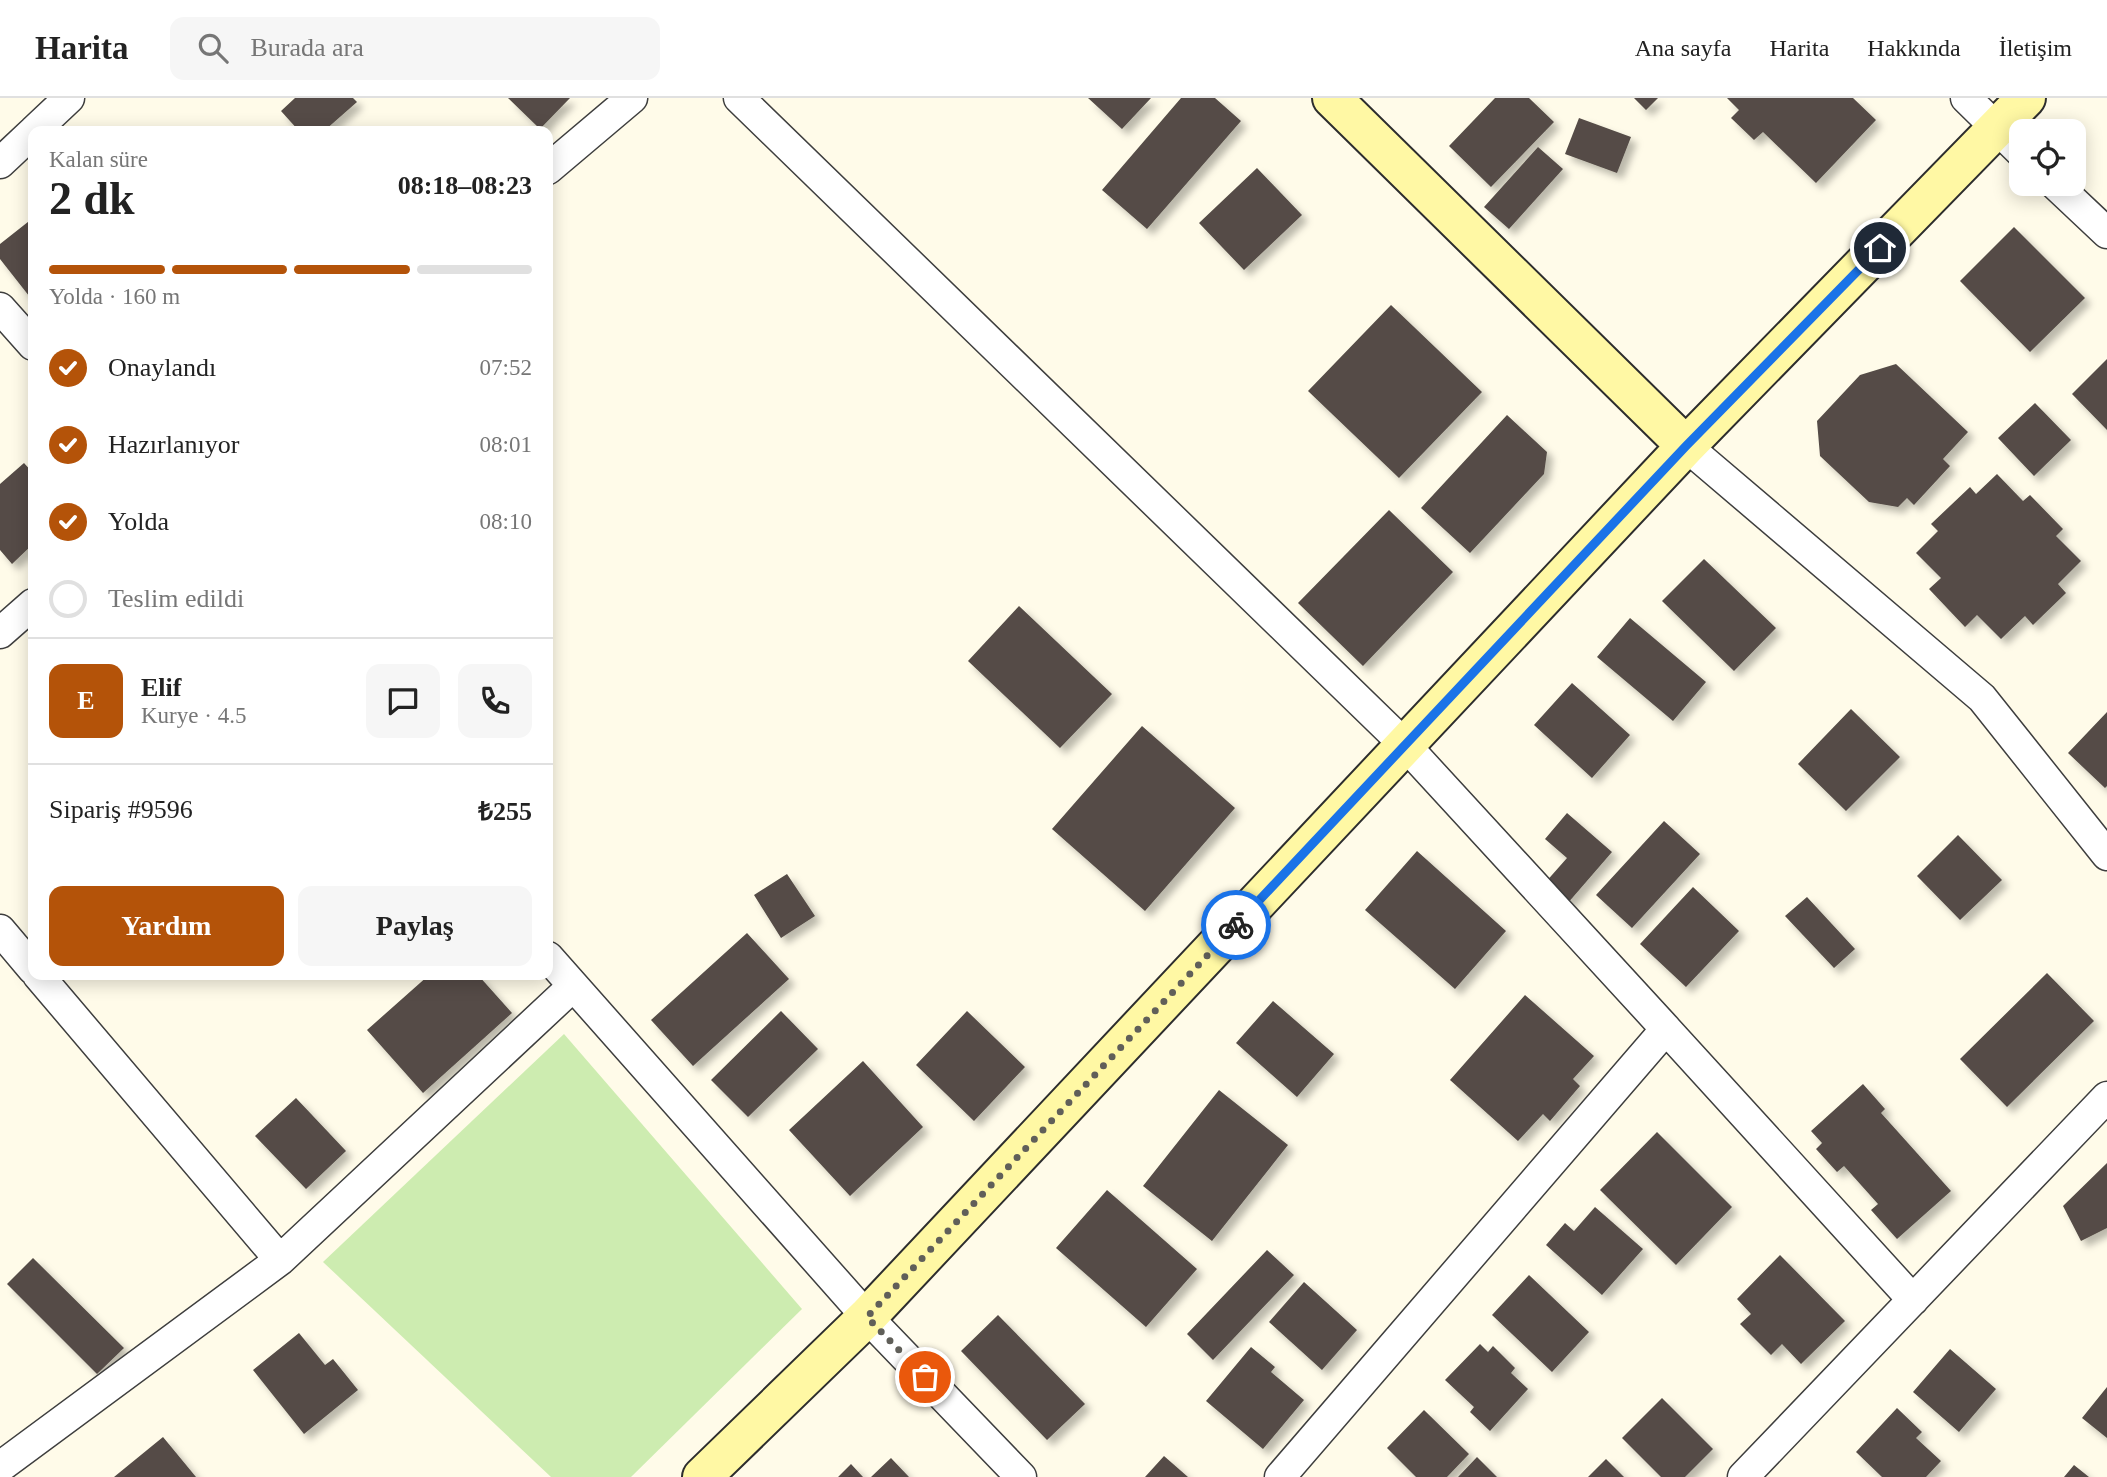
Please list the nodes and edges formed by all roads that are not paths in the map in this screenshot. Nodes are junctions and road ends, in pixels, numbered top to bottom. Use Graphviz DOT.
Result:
graph roads {
  1 [pos="69,98"];
  2 [pos="632,98"];
  3 [pos="739,98"];
  4 [pos="1332,98"];
  5 [pos="1966,98"];
  6 [pos="2026,98"];
  7 [pos="2018,119"];
  8 [pos="40,126"];
  9 [pos="28,137"];
  10 [pos="2009,140"];
  11 [pos="0,163"];
  12 [pos="553,165"];
  13 [pos="2067,196"];
  14 [pos="2107,233"];
  15 [pos="0,308"];
  16 [pos="28,339"];
  17 [pos="1686,446"];
  18 [pos="28,608"];
  19 [pos="0,633"];
  20 [pos="1405,744"];
  21 [pos="2107,855"];
  22 [pos="0,930"];
  23 [pos="28,963"];
  24 [pos="553,963"];
  25 [pos="42,980"];
  26 [pos="572,987"];
  27 [pos="1667,1029"];
  28 [pos="2107,1097"];
  29 [pos="280,1260"];
  30 [pos="1913,1300"];
  31 [pos="867,1317"];
  32 [pos="1,1465"];
  33 [pos="702,1477"];
  34 [pos="1021,1477"];
  35 [pos="1280,1477"];
  36 [pos="1743,1477"];
  1 -- 8 [label="street"];
  2 -- 12 [label="street"];
  3 -- 20 [label="street"];
  4 -- 17 [label="street"];
  5 -- 10 [label="street"];
  6 -- 7 [label="street"];
  9 -- 11 [label="street"];
  10 -- 17 [label="street"];
  13 -- 14 [label="street"];
  15 -- 16 [label="street"];
  17 -- 20 [label="street"];
  17 -- 21 [label="street"];
  18 -- 19 [label="street"];
  20 -- 27 [label="street"];
  20 -- 31 [label="street"];
  22 -- 23 [label="street"];
  24 -- 26 [label="street"];
  25 -- 29 [label="street"];
  26 -- 29 [label="street"];
  26 -- 31 [label="street"];
  27 -- 30 [label="street"];
  27 -- 35 [label="street"];
  28 -- 30 [label="street"];
  29 -- 32 [label="street"];
  30 -- 36 [label="street"];
  31 -- 33 [label="street"];
  31 -- 34 [label="street"];
}
